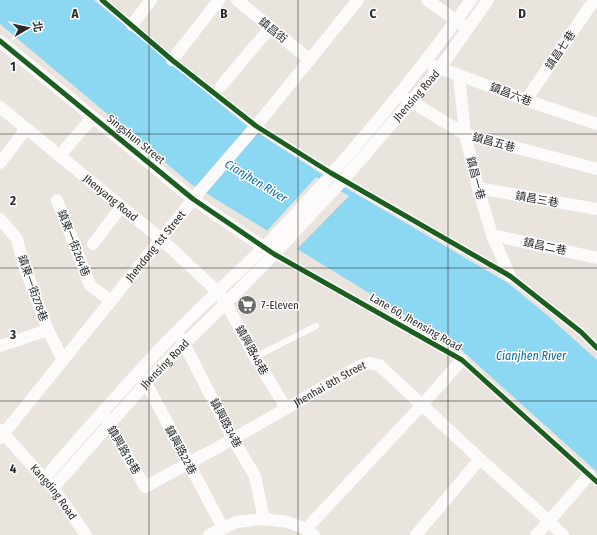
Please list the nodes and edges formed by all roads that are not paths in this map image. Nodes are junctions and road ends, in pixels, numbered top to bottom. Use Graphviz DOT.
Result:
graph roads {
  1 [pos="151,0"];
  2 [pos="219,0"];
  3 [pos="237,0"];
  4 [pos="358,0"];
  5 [pos="427,0"];
  6 [pos="471,0"];
  7 [pos="488,0"];
  8 [pos="596,0"];
  9 [pos="456,21"];
  10 [pos="132,25"];
  11 [pos="270,28"];
  12 [pos="469,28"];
  13 [pos="0,41"];
  14 [pos="172,60"];
  15 [pos="310,60"];
  16 [pos="424,63"];
  17 [pos="440,68"];
  18 [pos="459,75"];
  19 [pos="220,86"];
  20 [pos="398,95"];
  21 [pos="526,100"];
  22 [pos="412,102"];
  23 [pos="0,107"];
  24 [pos="93,117"];
  25 [pos="597,124"];
  26 [pos="26,129"];
  27 [pos="466,134"];
  28 [pos="59,156"];
  29 [pos="0,163"];
  30 [pos="597,169"];
  31 [pos="478,188"];
  32 [pos="196,196"];
  33 [pos="57,200"];
  34 [pos="121,206"];
  35 [pos="597,209"];
  36 [pos="0,219"];
  37 [pos="492,235"];
  38 [pos="161,239"];
  39 [pos="93,244"];
  40 [pos="263,247"];
  41 [pos="278,250"];
  42 [pos="597,258"];
  43 [pos="510,276"];
  44 [pos="218,292"];
  45 [pos="111,301"];
  46 [pos="226,303"];
  47 [pos="316,326"];
  48 [pos="48,330"];
  49 [pos="177,331"];
  50 [pos="184,344"];
  51 [pos="0,346"];
  52 [pos="255,357"];
  53 [pos="63,360"];
  54 [pos="462,360"];
  55 [pos="140,370"];
  56 [pos="146,383"];
  57 [pos="422,405"];
  58 [pos="286,408"];
  59 [pos="102,412"];
  60 [pos="109,424"];
  61 [pos="1,434"];
  62 [pos="233,439"];
  63 [pos="480,459"];
  64 [pos="188,464"];
  65 [pos="44,479"];
  66 [pos="593,479"];
  67 [pos="145,487"];
  68 [pos="53,488"];
  69 [pos="264,519"];
  70 [pos="549,521"];
  71 [pos="223,528"];
  72 [pos="310,532"];
  73 [pos="86,535"];
  74 [pos="209,535"];
  75 [pos="416,535"];
  76 [pos="536,535"];
  77 [pos="564,535"];
  1 -- 10 [label="street"];
  2 -- 14 [label="street"];
  3 -- 11 [label="street, 鎮昌街"];
  4 -- 15 [label="street, Jhendong 1st Street"];
  5 -- 9 [label="street"];
  6 -- 9 [label="street, Jhensing Road"];
  7 -- 12 [label="street, Jhensing Road"];
  8 -- 21 [label="street, 鎮昌七巷"];
  9 -- 12 [label="street"];
  9 -- 16 [label="street, Jhensing Road"];
  11 -- 15 [label="street, 鎮昌街"];
  11 -- 19 [label="street"];
  12 -- 17 [label="street, Jhensing Road"];
  13 -- 24 [label="street, Singshun Street"];
  15 -- 32 [label="street, Jhendong 1st Street"];
  16 -- 17 [label="street, 鎮昌六巷"];
  16 -- 20 [label="street, Jhensing Road"];
  17 -- 18 [label="street, 鎮昌六巷"];
  17 -- 22 [label="street, Jhensing Road"];
  18 -- 21 [label="street, 鎮昌六巷"];
  18 -- 27 [label="street, 鎮昌一巷"];
  20 -- 22 [label="street, 鎮昌五巷"];
  20 -- 40 [label="street, Jhensing Road"];
  21 -- 25 [label="street, 鎮昌六巷"];
  22 -- 27 [label="street, 鎮昌五巷"];
  22 -- 41 [label="street, Jhensing Road"];
  23 -- 26 [label="street, Jhenyang Road"];
  24 -- 28 [label="street"];
  24 -- 32 [label="street, Singshun Street"];
  26 -- 28 [label="street, Jhenyang Road"];
  26 -- 29 [label="street"];
  27 -- 30 [label="street, 鎮昌五巷"];
  27 -- 31 [label="street, 鎮昌一巷"];
  28 -- 34 [label="street, Jhenyang Road"];
  31 -- 35 [label="street, 鎮昌三巷"];
  31 -- 37 [label="street, 鎮昌一巷"];
  32 -- 38 [label="street, Jhendong 1st Street"];
  32 -- 40 [label="street, Singshun Street"];
  33 -- 45 [label="street, 鎮東一街264巷"];
  34 -- 38 [label="street, Jhenyang Road"];
  34 -- 39 [label="street"];
  36 -- 48 [label="street, 鎮東一街278巷"];
  37 -- 42 [label="street, 鎮昌二巷"];
  37 -- 43 [label="street, 鎮昌一巷"];
  38 -- 44 [label="street, Jhenyang Road"];
  38 -- 45 [label="street, Jhendong 1st Street"];
  40 -- 41 [label="lane, Lane 60, Jhensing Road"];
  40 -- 44 [label="street, Jhensing Road"];
  41 -- 46 [label="street, Jhensing Road"];
  41 -- 54 [label="lane, Lane 60, Jhensing Road"];
  44 -- 46 [label="street, 鎮興路48巷"];
  44 -- 49 [label="street, Jhensing Road"];
  45 -- 53 [label="street, Jhendong 1st Street"];
  46 -- 50 [label="street, Jhensing Road"];
  46 -- 52 [label="street, 鎮興路48巷"];
  47 -- 52 [label="lane"];
  48 -- 51 [label="street"];
  48 -- 53 [label="street, 鎮東一街278巷"];
  49 -- 50 [label="street, 鎮興路34巷"];
  49 -- 55 [label="street, Jhensing Road"];
  50 -- 56 [label="street, Jhensing Road"];
  50 -- 62 [label="street, 鎮興路34巷"];
  52 -- 58 [label="street, 鎮興路48巷"];
  53 -- 61 [label="street, Jhendong 1st Street"];
  54 -- 57 [label="street"];
  54 -- 66 [label="lane, Lane 60, Jhensing Road"];
  55 -- 56 [label="street, 鎮興路22巷"];
  55 -- 59 [label="street, Jhensing Road"];
  56 -- 60 [label="street, Jhensing Road"];
  56 -- 64 [label="street, 鎮興路22巷"];
  57 -- 58 [label="street, Jhenhai 8th Street"];
  57 -- 63 [label="street, Jhenhai 8th Street"];
  57 -- 72 [label="street"];
  58 -- 62 [label="street, Jhenhai 8th Street"];
  59 -- 60 [label="street, 鎮興路18巷"];
  59 -- 65 [label="street, Jhensing Road"];
  60 -- 67 [label="street, 鎮興路18巷"];
  60 -- 68 [label="street, Jhensing Road"];
  61 -- 65 [label="street, Kangding Road"];
  62 -- 64 [label="street, Jhenhai 8th Street"];
  62 -- 69 [label="street, 鎮興路34巷"];
  63 -- 70 [label="street, Jhenhai 8th Street"];
  63 -- 75 [label="street"];
  64 -- 67 [label="street, Jhenhai 8th Street"];
  64 -- 71 [label="street, 鎮興路22巷"];
  65 -- 68 [label="street, Kangding Road"];
  66 -- 70 [label="street"];
  68 -- 73 [label="street, Kangding Road"];
  69 -- 71 [label="street"];
  69 -- 72 [label="street"];
  70 -- 76 [label="street"];
  70 -- 77 [label="street, Jhenhai 8th Street"];
  71 -- 74 [label="street"];
}
